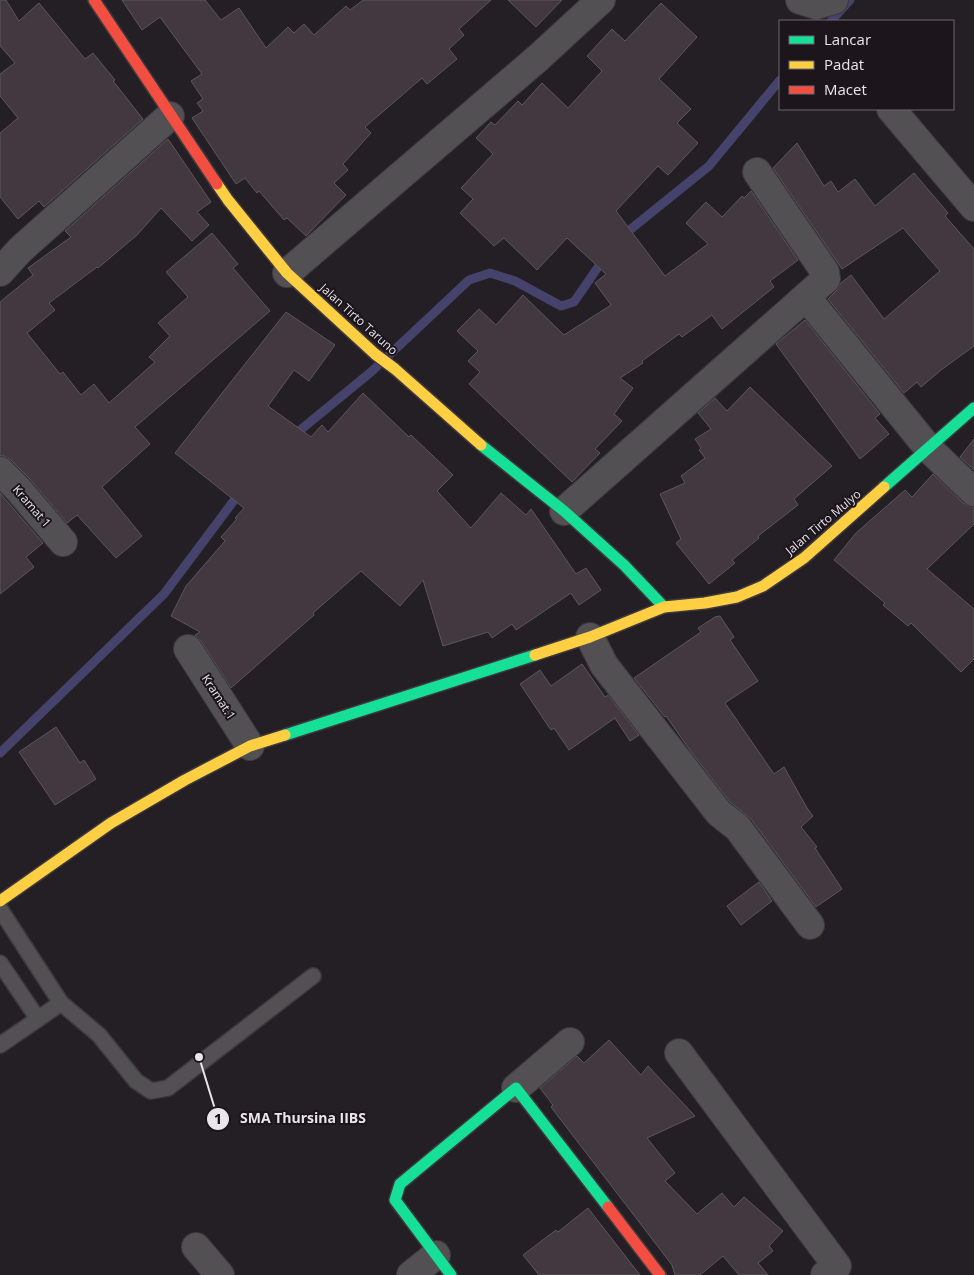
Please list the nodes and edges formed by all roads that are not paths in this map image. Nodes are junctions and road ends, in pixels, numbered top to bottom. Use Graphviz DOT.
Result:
graph roads {
  1 [pos="94,0"];
  2 [pos="601,0"];
  3 [pos="800,0"];
  4 [pos="834,0"];
  5 [pos="891,110"];
  6 [pos="170,116"];
  7 [pos="757,172"];
  8 [pos="974,207"];
  9 [pos="0,272"];
  10 [pos="287,272"];
  11 [pos="806,298"];
  12 [pos="974,408"];
  13 [pos="930,449"];
  14 [pos="6,488"];
  15 [pos="974,492"];
  16 [pos="564,511"];
  17 [pos="63,542"];
  18 [pos="664,607"];
  19 [pos="590,637"];
  20 [pos="188,648"];
  21 [pos="250,746"];
  22 [pos="0,901"];
  23 [pos="0,909"];
  24 [pos="810,925"];
  25 [pos="0,964"];
  26 [pos="313,976"];
  27 [pos="61,1003"];
  28 [pos="38,1019"];
  29 [pos="570,1042"];
  30 [pos="0,1045"];
  31 [pos="679,1052"];
  32 [pos="516,1088"];
  33 [pos="196,1247"];
  34 [pos="444,1265"];
  35 [pos="836,1272"];
  36 [pos="220,1275"];
  37 [pos="411,1275"];
  38 [pos="660,1275"];
  1 -- 6 [label="street, Jalan Tirto Taruno"];
  2 -- 10 [label="street"];
  3 -- 4 [label="street"];
  5 -- 8 [label="street"];
  6 -- 9 [label="street"];
  6 -- 10 [label="street, Jalan Tirto Taruno"];
  7 -- 11 [label="street"];
  10 -- 16 [label="street, Jalan Tirto Taruno"];
  11 -- 13 [label="street"];
  11 -- 16 [label="street"];
  12 -- 13 [label="street, Jalan Tirto Mulyo"];
  13 -- 15 [label="street"];
  13 -- 18 [label="street, Jalan Tirto Mulyo"];
  14 -- 17 [label="street, Kramat 1"];
  16 -- 18 [label="street, Jalan Tirto Taruno"];
  18 -- 19 [label="street, Jalan Tirto Mulyo"];
  19 -- 21 [label="street, Jalan Tirto Mulyo"];
  19 -- 24 [label="street"];
  20 -- 21 [label="street, Kramat.1"];
  21 -- 22 [label="street, Jalan Tirto Mulyo"];
  23 -- 27 [label="lane"];
  25 -- 28 [label="lane"];
  26 -- 27 [label="lane"];
  27 -- 28 [label="lane"];
  28 -- 30 [label="lane"];
  29 -- 32 [label="street"];
  31 -- 35 [label="street"];
  32 -- 34 [label="street"];
  32 -- 38 [label="street"];
  33 -- 36 [label="street"];
  34 -- 37 [label="street"];
}
